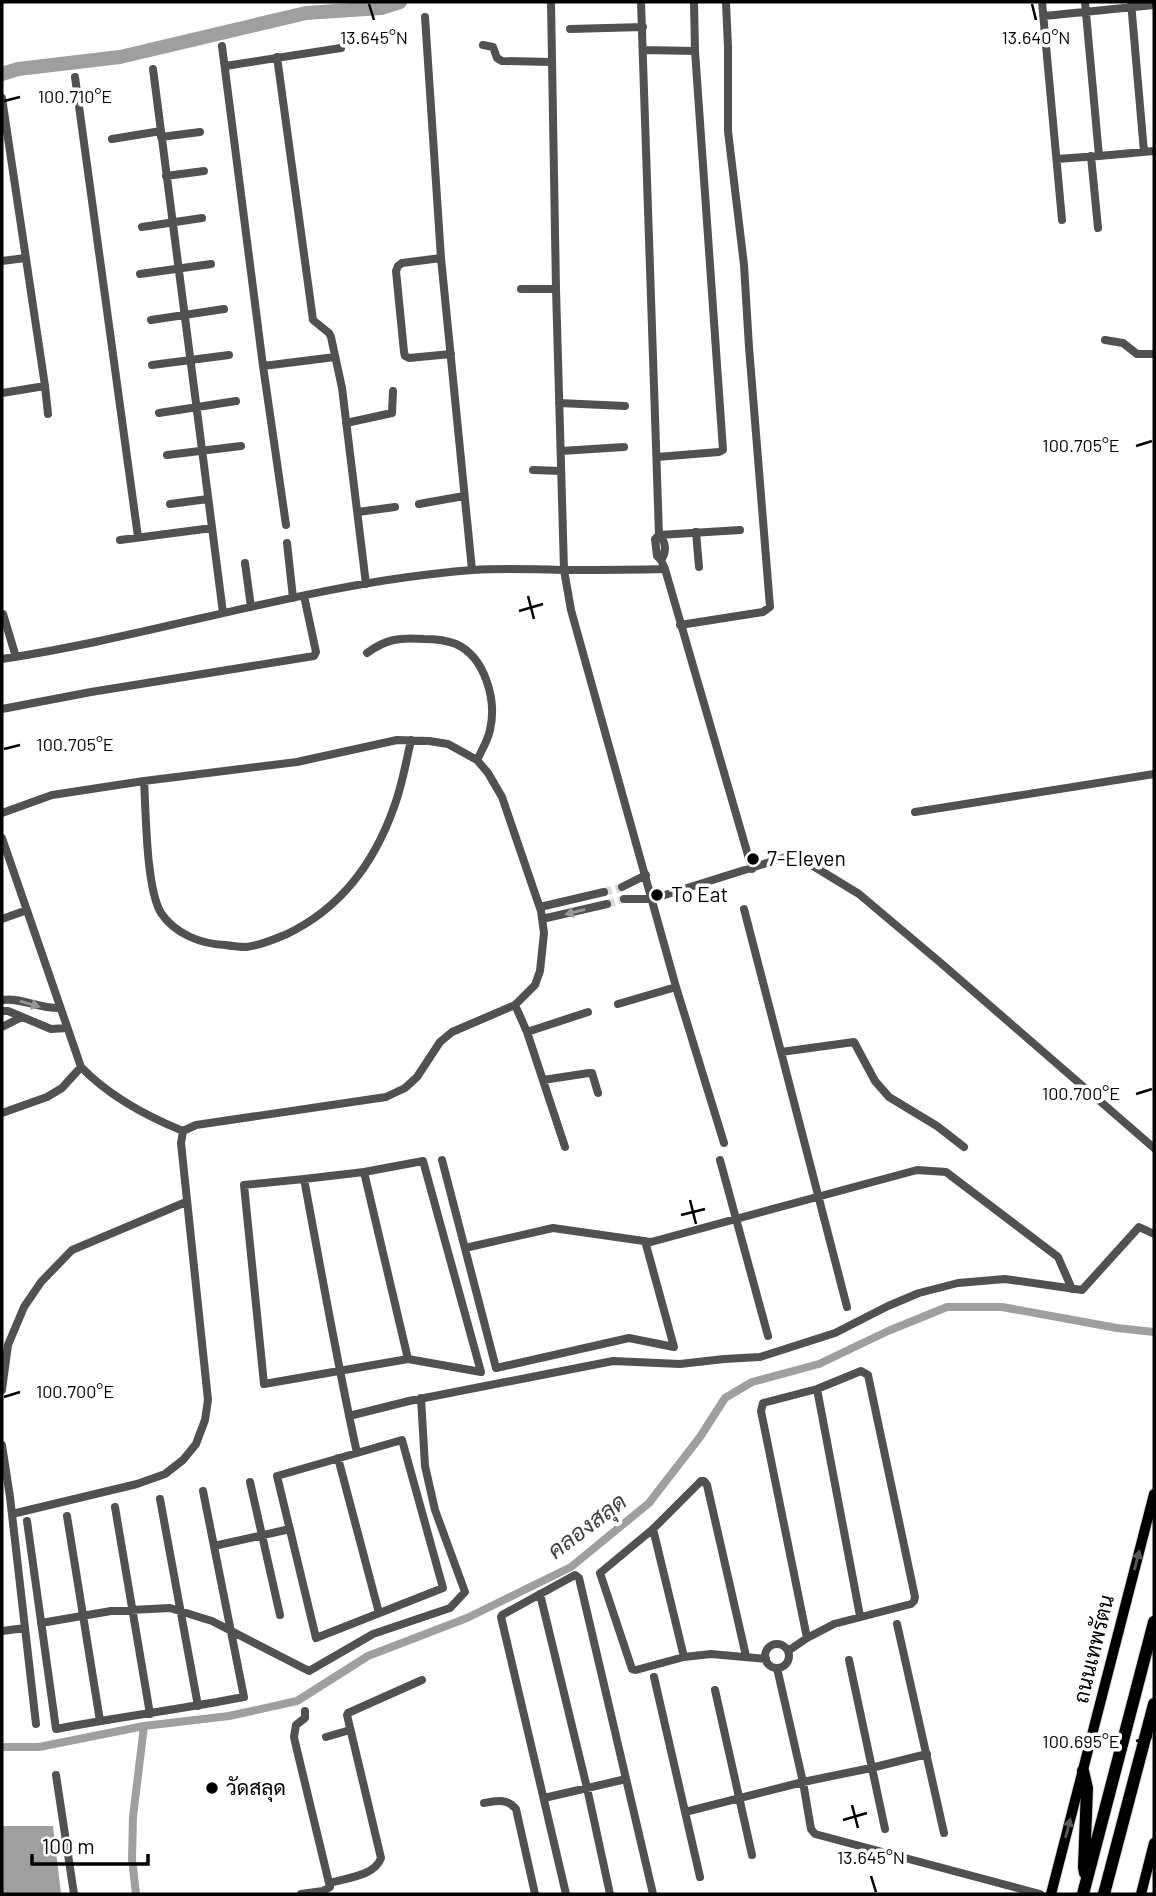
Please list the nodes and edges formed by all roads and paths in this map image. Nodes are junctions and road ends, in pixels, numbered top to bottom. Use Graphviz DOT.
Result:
graph roads {
  1 [pos="551,2"];
  2 [pos="641,2"];
  3 [pos="694,2"];
  4 [pos="726,2"];
  5 [pos="1042,2"];
  6 [pos="1084,2"];
  7 [pos="1131,5"];
  8 [pos="1154,5"];
  9 [pos="1086,12"];
  10 [pos="1044,16"];
  11 [pos="425,17"];
  12 [pos="643,27"];
  13 [pos="570,29"];
  14 [pos="483,45"];
  15 [pos="222,46"];
  16 [pos="341,48"];
  17 [pos="644,50"];
  18 [pos="695,51"];
  19 [pos="277,57"];
  20 [pos="551,62"];
  21 [pos="225,66"];
  22 [pos="153,69"];
  23 [pos="75,78"];
  24 [pos="2,98"];
  25 [pos="200,132"];
  26 [pos="4,134"];
  27 [pos="161,134"];
  28 [pos="112,139"];
  29 [pos="1154,151"];
  30 [pos="1144,152"];
  31 [pos="1095,156"];
  32 [pos="1057,159"];
  33 [pos="204,171"];
  34 [pos="166,176"];
  35 [pos="202,218"];
  36 [pos="1062,220"];
  37 [pos="173,223"];
  38 [pos="142,227"];
  39 [pos="1098,228"];
  40 [pos="25,258"];
  41 [pos="441,258"];
  42 [pos="2,261"];
  43 [pos="211,264"];
  44 [pos="178,268"];
  45 [pos="140,274"];
  46 [pos="521,289"];
  47 [pos="556,289"];
  48 [pos="223,309"];
  49 [pos="184,314"];
  50 [pos="151,320"];
  51 [pos="1105,341"];
  52 [pos="450,354"];
  53 [pos="1154,354"];
  54 [pos="229,355"];
  55 [pos="335,357"];
  56 [pos="190,361"];
  57 [pos="152,365"];
  58 [pos="263,366"];
  59 [pos="44,386"];
  60 [pos="393,391"];
  61 [pos="2,393"];
  62 [pos="236,401"];
  63 [pos="559,403"];
  64 [pos="625,406"];
  65 [pos="196,408"];
  66 [pos="159,413"];
  67 [pos="48,414"];
  68 [pos="346,423"];
  69 [pos="241,446"];
  70 [pos="624,447"];
  71 [pos="202,451"];
  72 [pos="561,451"];
  73 [pos="167,455"];
  74 [pos="657,457"];
  75 [pos="533,470"];
  76 [pos="561,471"];
  77 [pos="464,496"];
  78 [pos="208,499"];
  79 [pos="170,504"];
  80 [pos="419,504"];
  81 [pos="395,507"];
  82 [pos="358,512"];
  83 [pos="286,525"];
  84 [pos="212,528"];
  85 [pos="740,530"];
  86 [pos="696,532"];
  87 [pos="659,534"];
  88 [pos="138,537"];
  89 [pos="120,540"];
  90 [pos="287,543"];
  91 [pos="245,564"];
  92 [pos="699,566"];
  93 [pos="664,569"];
  94 [pos="472,570"];
  95 [pos="564,570"];
  96 [pos="366,584"];
  97 [pos="303,596"];
  98 [pos="293,598"];
  99 [pos="251,607"];
  100 [pos="223,613"];
  101 [pos="3,614"];
  102 [pos="680,625"];
  103 [pos="367,653"];
  104 [pos="16,657"];
  105 [pos="2,659"];
  106 [pos="2,709"];
  107 [pos="411,740"];
  108 [pos="477,760"];
  109 [pos="1154,774"];
  110 [pos="144,781"];
  111 [pos="915,812"];
  112 [pos="2,813"];
  113 [pos="2,838"];
  114 [pos="752,869"];
  115 [pos="646,875"];
  116 [pos="622,887"];
  117 [pos="604,892"];
  118 [pos="624,899"];
  119 [pos="652,899"];
  120 [pos="607,904"];
  121 [pos="540,908"];
  122 [pos="744,909"];
  123 [pos="27,910"];
  124 [pos="2,919"];
  125 [pos="542,919"];
  126 [pos="676,987"];
  127 [pos="2,1000"];
  128 [pos="514,1004"];
  129 [pos="618,1004"];
  130 [pos="60,1008"];
  131 [pos="2,1011"];
  132 [pos="588,1012"];
  133 [pos="22,1017"];
  134 [pos="2,1027"];
  135 [pos="66,1028"];
  136 [pos="527,1032"];
  137 [pos="781,1052"];
  138 [pos="81,1067"];
  139 [pos="543,1080"];
  140 [pos="598,1093"];
  141 [pos="2,1113"];
  142 [pos="183,1131"];
  143 [pos="724,1143"];
  144 [pos="565,1147"];
  145 [pos="964,1147"];
  146 [pos="1154,1148"];
  147 [pos="442,1160"];
  148 [pos="720,1160"];
  149 [pos="364,1172"];
  150 [pos="304,1179"];
  151 [pos="819,1197"];
  152 [pos="186,1202"];
  153 [pos="737,1219"];
  154 [pos="1154,1234"];
  155 [pos="645,1241"];
  156 [pos="465,1248"];
  157 [pos="1072,1289"];
  158 [pos="847,1307"];
  159 [pos="768,1336"];
  160 [pos="408,1359"];
  161 [pos="340,1370"];
  162 [pos="817,1389"];
  163 [pos="2,1390"];
  164 [pos="421,1398"];
  165 [pos="349,1416"];
  166 [pos="2,1445"];
  167 [pos="357,1453"];
  168 [pos="338,1458"];
  169 [pos="250,1482"];
  170 [pos="203,1491"];
  171 [pos="1154,1494"];
  172 [pos="160,1499"];
  173 [pos="115,1507"];
  174 [pos="12,1514"];
  175 [pos="67,1516"];
  176 [pos="27,1521"];
  177 [pos="290,1529"];
  178 [pos="653,1529"];
  179 [pos="262,1536"];
  180 [pos="214,1546"];
  181 [pos="541,1594"];
  182 [pos="132,1610"];
  183 [pos="182,1612"];
  184 [pos="379,1613"];
  185 [pos="280,1615"];
  186 [pos="83,1616"];
  187 [pos="860,1616"];
  188 [pos="1154,1622"];
  189 [pos="41,1623"];
  190 [pos="897,1624"];
  191 [pos="25,1628"];
  192 [pos="230,1630"];
  193 [pos="2,1631"];
  194 [pos="807,1638"];
  195 [pos="788,1651"];
  196 [pos="1154,1651"];
  197 [pos="746,1656"];
  198 [pos="684,1657"];
  199 [pos="766,1659"];
  200 [pos="849,1660"];
  201 [pos="777,1668"];
  202 [pos="654,1677"];
  203 [pos="422,1680"];
  204 [pos="715,1690"];
  205 [pos="1154,1704"];
  206 [pos="198,1706"];
  207 [pos="305,1711"];
  208 [pos="150,1714"];
  209 [pos="100,1721"];
  210 [pos="36,1724"];
  211 [pos="350,1730"];
  212 [pos="1154,1731"];
  213 [pos="326,1737"];
  214 [pos="927,1754"];
  215 [pos="871,1768"];
  216 [pos="1083,1771"];
  217 [pos="56,1775"];
  218 [pos="626,1779"];
  219 [pos="803,1782"];
  220 [pos="587,1788"];
  221 [pos="544,1798"];
  222 [pos="739,1799"];
  223 [pos="484,1803"];
  224 [pos="685,1812"];
  225 [pos="886,1829"];
  226 [pos="944,1833"];
  227 [pos="1154,1843"];
  228 [pos="752,1855"];
  229 [pos="700,1877"];
  230 [pos="1087,1880"];
  231 [pos="330,1883"];
  232 [pos="75,1894"];
  233 [pos="301,1894"];
  234 [pos="535,1894"];
  235 [pos="566,1894"];
  236 [pos="610,1894"];
  237 [pos="653,1894"];
  238 [pos="1040,1894"];
  239 [pos="1051,1894"];
  240 [pos="1083,1894"];
  241 [pos="1090,1894"];
  242 [pos="1104,1894"];
  243 [pos="1111,1894"];
  244 [pos="1141,1894"];
  1 -- 20 [label="street"];
  2 -- 12 [label="street"];
  3 -- 18 [label="street"];
  4 -- 102 [label="street"];
  5 -- 10 [label="street"];
  6 -- 9 [label="street"];
  7 -- 8 [label="street"];
  7 -- 9 [label="street"];
  7 -- 30 [label="street"];
  9 -- 10 [label="street"];
  9 -- 31 [label="street"];
  10 -- 32 [label="street"];
  11 -- 41 [label="street"];
  12 -- 13 [label="street"];
  12 -- 17 [label="street"];
  14 -- 20 [label="street"];
  15 -- 21 [label="street"];
  16 -- 19 [label="street"];
  17 -- 18 [label="street"];
  17 -- 74 [label="street"];
  18 -- 74 [label="street"];
  19 -- 21 [label="street"];
  19 -- 55 [label="street"];
  20 -- 47 [label="street"];
  21 -- 58 [label="street"];
  22 -- 27 [label="street"];
  23 -- 88 [label="street"];
  24 -- 26 [label="street"];
  25 -- 27 [label="street"];
  26 -- 40 [label="street"];
  27 -- 28 [label="street"];
  27 -- 34 [label="street"];
  29 -- 30 [label="street"];
  30 -- 31 [label="street"];
  31 -- 32 [label="street"];
  31 -- 39 [label="street"];
  32 -- 36 [label="street"];
  33 -- 34 [label="street"];
  34 -- 37 [label="street"];
  35 -- 37 [label="street"];
  37 -- 38 [label="street"];
  37 -- 44 [label="street"];
  40 -- 42 [label="street"];
  40 -- 59 [label="street"];
  41 -- 52 [label="street"];
  41 -- 52 [label="street"];
  43 -- 44 [label="street"];
  44 -- 45 [label="street"];
  44 -- 49 [label="street"];
  46 -- 47 [label="street"];
  47 -- 63 [label="street"];
  48 -- 49 [label="street"];
  49 -- 50 [label="street"];
  49 -- 56 [label="street"];
  51 -- 53 [label="street"];
  52 -- 77 [label="street"];
  54 -- 56 [label="street"];
  55 -- 58 [label="street"];
  55 -- 68 [label="street"];
  56 -- 57 [label="street"];
  56 -- 65 [label="street"];
  58 -- 83 [label="street"];
  59 -- 61 [label="street"];
  59 -- 67 [label="street"];
  60 -- 68 [label="street"];
  62 -- 65 [label="street"];
  63 -- 64 [label="street"];
  63 -- 72 [label="street"];
  65 -- 66 [label="street"];
  65 -- 71 [label="street"];
  68 -- 82 [label="street"];
  69 -- 71 [label="street"];
  70 -- 72 [label="street"];
  71 -- 73 [label="street"];
  71 -- 78 [label="street"];
  72 -- 76 [label="street"];
  74 -- 87 [label="street"];
  75 -- 76 [label="street"];
  76 -- 95 [label="street"];
  77 -- 80 [label="street"];
  77 -- 94 [label="street"];
  78 -- 79 [label="street"];
  78 -- 84 [label="street"];
  81 -- 82 [label="street"];
  82 -- 96 [label="street"];
  84 -- 88 [label="street"];
  84 -- 100 [label="street"];
  85 -- 86 [label="street"];
  86 -- 87 [label="street"];
  86 -- 92 [label="street"];
  87 -- 93 [label="street"];
  88 -- 89 [label="street"];
  90 -- 98 [label="street"];
  91 -- 99 [label="street"];
  93 -- 95 [label="street"];
  93 -- 102 [label="street"];
  94 -- 95 [label="street"];
  94 -- 96 [label="street"];
  95 -- 115 [label="street"];
  96 -- 97 [label="street"];
  97 -- 98 [label="street"];
  97 -- 106 [label="street"];
  98 -- 99 [label="street"];
  99 -- 100 [label="street"];
  100 -- 104 [label="street"];
  101 -- 104 [label="street"];
  102 -- 114 [label="street"];
  103 -- 108 [label="street"];
  104 -- 105 [label="street"];
  107 -- 108 [label="street"];
  107 -- 110 [label="street"];
  107 -- 110 [label="street"];
  108 -- 121 [label="street"];
  109 -- 111 [label="street"];
  110 -- 112 [label="street"];
  113 -- 123 [label="street"];
  114 -- 119 [label="street"];
  114 -- 146 [label="street"];
  115 -- 116 [label="street"];
  115 -- 119 [label="street"];
  117 -- 121 [label="street"];
  118 -- 119 [label="street"];
  119 -- 126 [label="street"];
  120 -- 125 [label="street, one-way"];
  121 -- 125 [label="street"];
  122 -- 137 [label="street"];
  123 -- 124 [label="street"];
  123 -- 130 [label="street"];
  125 -- 128 [label="street"];
  126 -- 129 [label="street"];
  126 -- 143 [label="street"];
  127 -- 130 [label="street, one-way"];
  128 -- 136 [label="street"];
  128 -- 142 [label="street"];
  130 -- 135 [label="street"];
  131 -- 133 [label="street"];
  132 -- 136 [label="street"];
  133 -- 134 [label="street"];
  133 -- 135 [label="street"];
  135 -- 138 [label="street"];
  136 -- 139 [label="street"];
  137 -- 145 [label="street"];
  137 -- 151 [label="street"];
  138 -- 141 [label="street"];
  138 -- 142 [label="street"];
  139 -- 140 [label="street"];
  139 -- 144 [label="street"];
  142 -- 152 [label="street"];
  147 -- 156 [label="street"];
  148 -- 153 [label="street"];
  149 -- 150 [label="street"];
  149 -- 160 [label="street"];
  149 -- 160 [label="street"];
  150 -- 161 [label="street"];
  150 -- 161 [label="street"];
  151 -- 153 [label="street"];
  151 -- 157 [label="street"];
  151 -- 158 [label="street"];
  152 -- 163 [label="street"];
  152 -- 174 [label="street"];
  153 -- 155 [label="street"];
  153 -- 159 [label="street"];
  154 -- 157 [label="street"];
  155 -- 156 [label="street"];
  155 -- 156 [label="street"];
  157 -- 164 [label="street"];
  160 -- 161 [label="street"];
  161 -- 165 [label="street"];
  162 -- 187 [label="street"];
  162 -- 187 [label="street"];
  162 -- 194 [label="street"];
  164 -- 165 [label="street"];
  164 -- 192 [label="street"];
  165 -- 167 [label="street"];
  166 -- 174 [label="street"];
  167 -- 168 [label="street"];
  167 -- 184 [label="street"];
  168 -- 177 [label="street"];
  168 -- 184 [label="street"];
  169 -- 179 [label="street"];
  170 -- 180 [label="street"];
  216 -- 171 [label="main road, ถนนเทพรัตน, one-way"];
  172 -- 183 [label="street"];
  173 -- 182 [label="street"];
  174 -- 191 [label="street"];
  175 -- 186 [label="street"];
  176 -- 189 [label="street"];
  177 -- 179 [label="street"];
  177 -- 184 [label="street"];
  178 -- 197 [label="street"];
  178 -- 198 [label="street"];
  178 -- 198 [label="street"];
  179 -- 180 [label="street"];
  179 -- 185 [label="street"];
  180 -- 192 [label="street"];
  181 -- 218 [label="street"];
  181 -- 220 [label="street"];
  181 -- 221 [label="street"];
  182 -- 183 [label="street"];
  182 -- 186 [label="street"];
  182 -- 208 [label="street"];
  183 -- 192 [label="street"];
  183 -- 206 [label="street"];
  186 -- 189 [label="street"];
  186 -- 209 [label="street"];
  187 -- 194 [label="street"];
  188 -- 230 [label="highway"];
  189 -- 209 [label="street"];
  190 -- 214 [label="street"];
  191 -- 193 [label="street"];
  191 -- 210 [label="street"];
  192 -- 206 [label="street"];
  194 -- 195 [label="street"];
  195 -- 199 [label="street"];
  195 -- 201 [label="street"];
  196 -- 241 [label="highway"];
  197 -- 198 [label="street"];
  197 -- 199 [label="street"];
  199 -- 201 [label="street"];
  200 -- 215 [label="street"];
  201 -- 219 [label="street"];
  202 -- 224 [label="street"];
  203 -- 211 [label="street"];
  204 -- 222 [label="street"];
  205 -- 242 [label="highway"];
  206 -- 208 [label="street"];
  207 -- 231 [label="street"];
  208 -- 209 [label="street"];
  211 -- 213 [label="street"];
  211 -- 231 [label="street"];
  212 -- 243 [label="highway"];
  214 -- 215 [label="street"];
  214 -- 226 [label="street"];
  215 -- 219 [label="street"];
  215 -- 225 [label="street"];
  216 -- 230 [label="highway"];
  239 -- 216 [label="main road, ถนนเทพรัตน, one-way"];
  217 -- 232 [label="street"];
  218 -- 220 [label="street"];
  218 -- 237 [label="street"];
  219 -- 222 [label="street"];
  219 -- 238 [label="street"];
  220 -- 221 [label="street"];
  220 -- 236 [label="street"];
  221 -- 235 [label="street"];
  222 -- 224 [label="street"];
  222 -- 228 [label="street"];
  223 -- 234 [label="street"];
  224 -- 229 [label="street"];
  227 -- 244 [label="main road"];
  230 -- 240 [label="highway"];
  231 -- 233 [label="street"];
}
